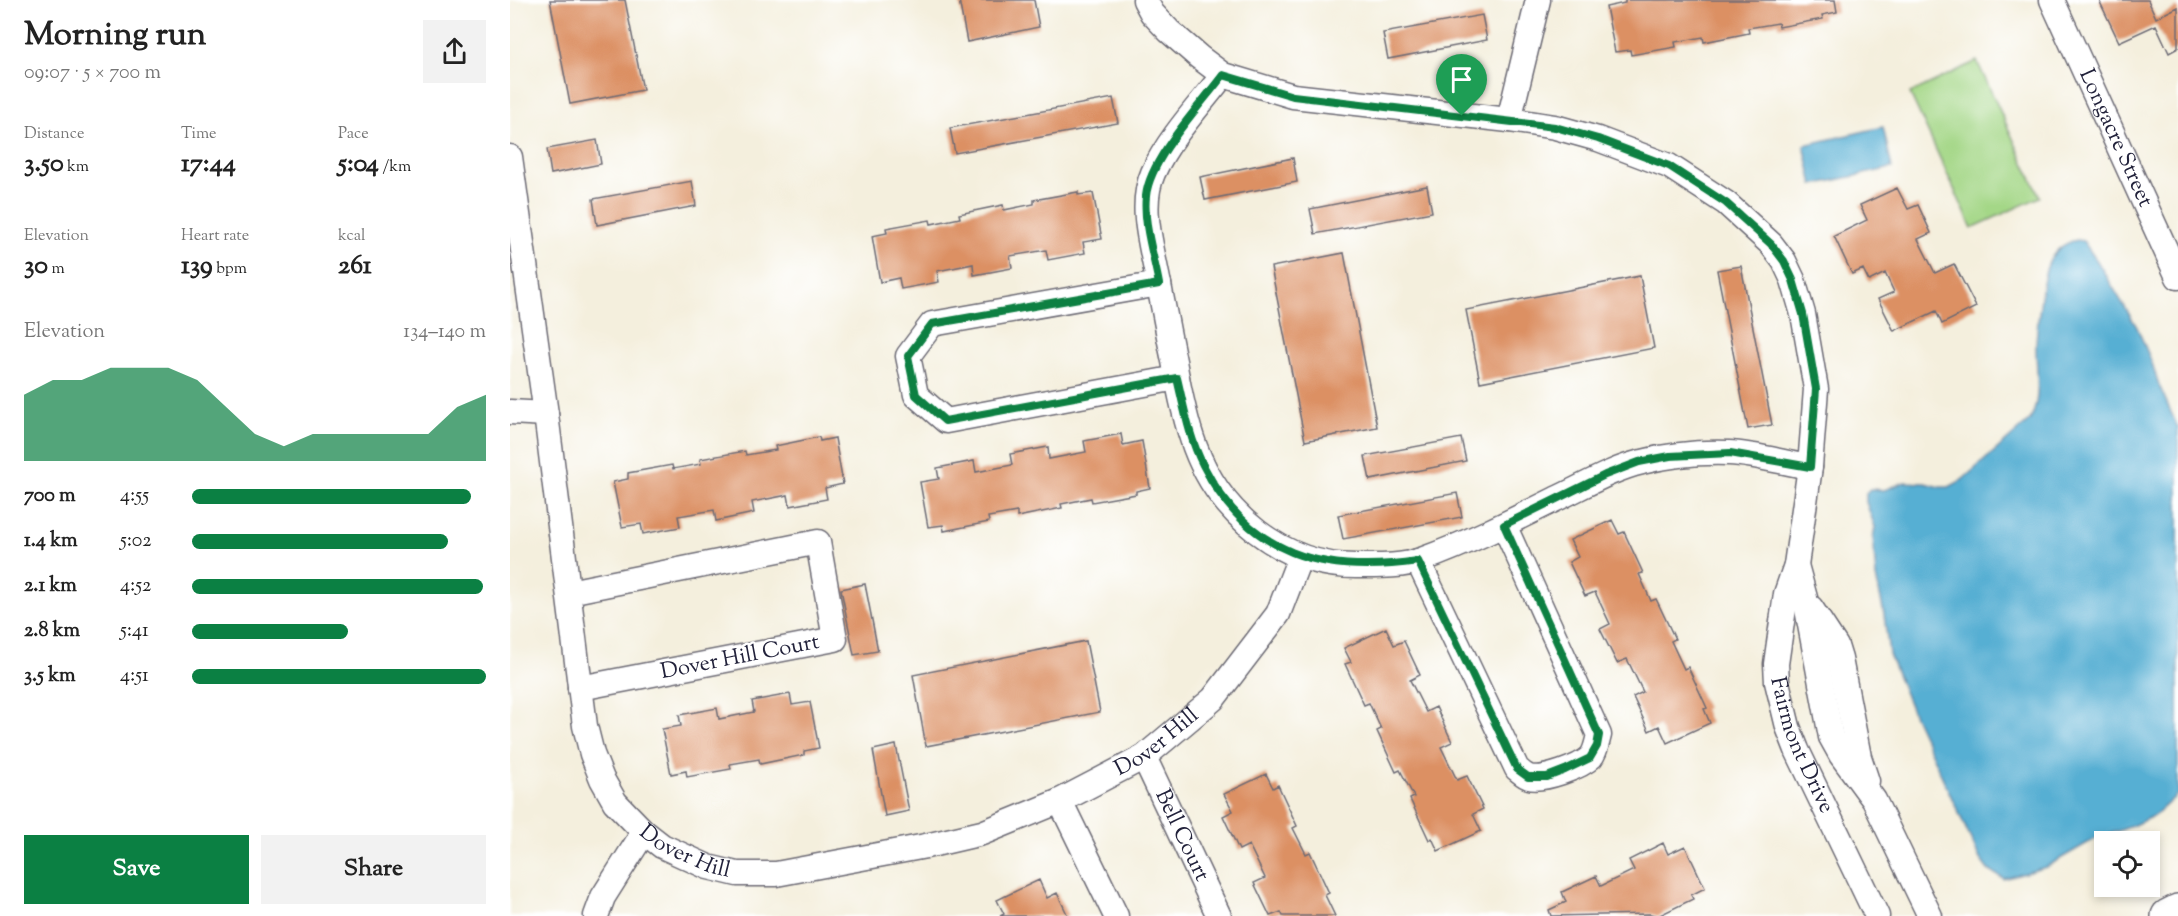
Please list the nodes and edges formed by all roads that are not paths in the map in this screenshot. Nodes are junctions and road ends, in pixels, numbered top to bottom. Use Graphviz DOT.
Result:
graph roads {
  1 [pos="1145,0"];
  2 [pos="1538,0"];
  3 [pos="2052,0"];
  4 [pos="1223,75"];
  5 [pos="1509,120"];
  6 [pos="510,157"];
  7 [pos="2178,277"];
  8 [pos="1159,284"];
  9 [pos="1177,378"];
  10 [pos="510,412"];
  11 [pos="546,414"];
  12 [pos="1810,467"];
  13 [pos="1504,525"];
  14 [pos="1300,556"];
  15 [pos="1418,561"];
  16 [pos="1796,565"];
  17 [pos="568,592"];
  18 [pos="1805,598"];
  19 [pos="580,688"];
  20 [pos="1831,737"];
  21 [pos="1797,750"];
  22 [pos="1144,757"];
  23 [pos="1874,800"];
  24 [pos="1060,801"];
  25 [pos="644,832"];
  26 [pos="2178,911"];
  27 [pos="596,916"];
  28 [pos="1116,916"];
  29 [pos="1219,916"];
  30 [pos="1877,916"];
  31 [pos="1930,916"];
  32 [pos="2168,916"];
  1 -- 4 [label="street, Fairmont Drive"];
  2 -- 5 [label="street"];
  3 -- 7 [label="street, Longacre Street"];
  4 -- 5 [label="street, Fairmont Drive"];
  4 -- 8 [label="street"];
  5 -- 12 [label="street, Fairmont Drive"];
  6 -- 11 [label="street, Dover Hill"];
  8 -- 9 [label="street"];
  8 -- 9 [label="street"];
  9 -- 14 [label="street"];
  10 -- 11 [label="street"];
  11 -- 17 [label="street, Dover Hill"];
  12 -- 13 [label="street"];
  12 -- 16 [label="street, Fairmont Drive"];
  13 -- 15 [label="street"];
  13 -- 15 [label="street"];
  14 -- 15 [label="street"];
  14 -- 22 [label="street, Dover Hill"];
  16 -- 18 [label="street, Fairmont Drive"];
  16 -- 21 [label="street, Fairmont Drive"];
  17 -- 19 [label="street, Dover Hill"];
  17 -- 19 [label="street, Dover Hill Court"];
  18 -- 20 [label="street, Fairmont Drive"];
  18 -- 23 [label="street, Fairmont Drive"];
  19 -- 25 [label="street, Dover Hill"];
  20 -- 21 [label="street"];
  20 -- 23 [label="street, Fairmont Drive"];
  21 -- 30 [label="street, Fairmont Drive"];
  22 -- 24 [label="street, Dover Hill"];
  22 -- 29 [label="street, Bell Court"];
  23 -- 31 [label="street, Fairmont Drive"];
  24 -- 25 [label="street, Dover Hill"];
  24 -- 28 [label="street"];
  25 -- 27 [label="street"];
  26 -- 32 [label="street"];
}
